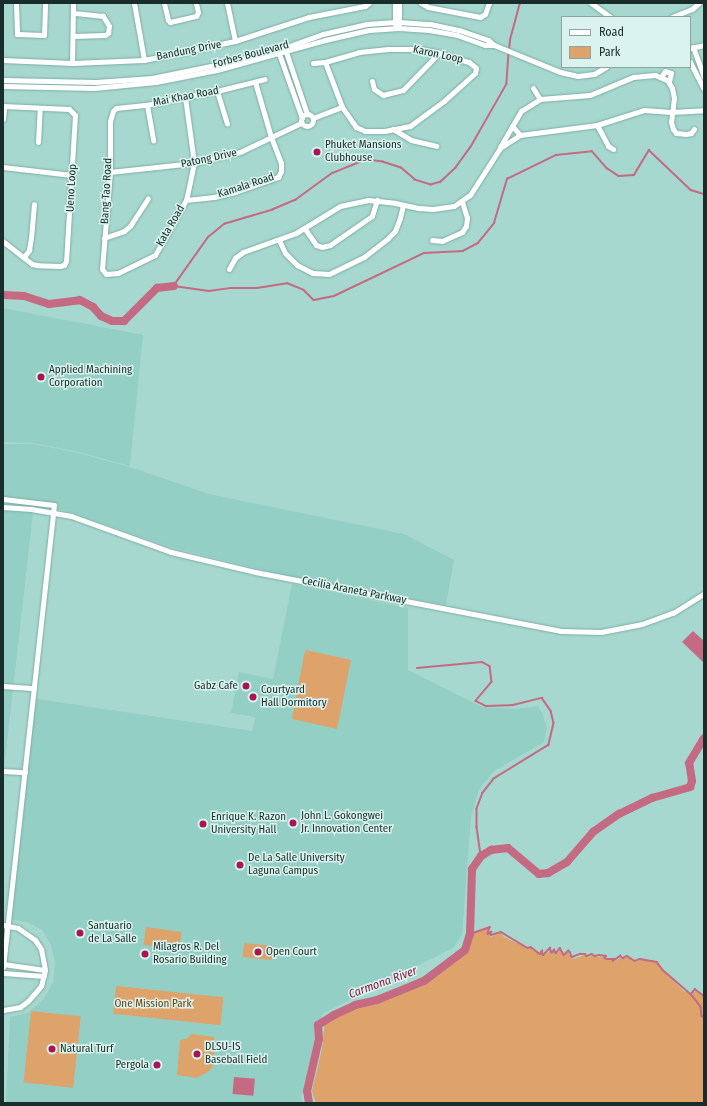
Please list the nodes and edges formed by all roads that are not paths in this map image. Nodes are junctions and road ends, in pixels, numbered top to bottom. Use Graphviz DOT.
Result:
graph roads {
  1 [pos="16,3"];
  2 [pos="45,3"];
  3 [pos="74,3"];
  4 [pos="134,3"];
  5 [pos="164,3"];
  6 [pos="196,3"];
  7 [pos="227,3"];
  8 [pos="369,3"];
  9 [pos="395,3"];
  10 [pos="399,3"];
  11 [pos="421,3"];
  12 [pos="489,3"];
  13 [pos="591,3"];
  14 [pos="699,3"];
  15 [pos="73,13"];
  16 [pos="609,16"];
  17 [pos="674,16"];
  18 [pos="397,25"];
  19 [pos="73,36"];
  20 [pos="235,41"];
  21 [pos="704,45"];
  22 [pos="692,48"];
  23 [pos="285,49"];
  24 [pos="278,52"];
  25 [pos="439,53"];
  26 [pos="3,60"];
  27 [pos="144,60"];
  28 [pos="326,62"];
  29 [pos="72,63"];
  30 [pos="313,63"];
  31 [pos="691,64"];
  32 [pos="604,68"];
  33 [pos="704,77"];
  34 [pos="265,79"];
  35 [pos="3,80"];
  36 [pos="372,81"];
  37 [pos="255,82"];
  38 [pos="3,86"];
  39 [pos="533,88"];
  40 [pos="704,89"];
  41 [pos="217,91"];
  42 [pos="185,97"];
  43 [pos="540,99"];
  44 [pos="147,105"];
  45 [pos="4,106"];
  46 [pos="342,107"];
  47 [pos="40,108"];
  48 [pos="116,108"];
  49 [pos="704,110"];
  50 [pos="671,112"];
  51 [pos="308,114"];
  52 [pos="313,118"];
  53 [pos="3,119"];
  54 [pos="302,120"];
  55 [pos="227,123"];
  56 [pos="597,125"];
  57 [pos="512,126"];
  58 [pos="393,129"];
  59 [pos="694,129"];
  60 [pos="520,135"];
  61 [pos="271,137"];
  62 [pos="153,140"];
  63 [pos="38,142"];
  64 [pos="436,146"];
  65 [pos="500,148"];
  66 [pos="613,149"];
  67 [pos="194,163"];
  68 [pos="3,167"];
  69 [pos="110,172"];
  70 [pos="72,175"];
  71 [pos="148,198"];
  72 [pos="186,200"];
  73 [pos="377,200"];
  74 [pos="462,202"];
  75 [pos="34,204"];
  76 [pos="403,205"];
  77 [pos="306,228"];
  78 [pos="104,238"];
  79 [pos="279,240"];
  80 [pos="432,240"];
  81 [pos="3,241"];
  82 [pos="24,258"];
  83 [pos="229,269"];
  84 [pos="106,274"];
  85 [pos="3,499"];
  86 [pos="3,507"];
  87 [pos="53,512"];
  88 [pos="704,594"];
  89 [pos="3,686"];
  90 [pos="34,688"];
  91 [pos="3,771"];
  92 [pos="25,772"];
  93 [pos="5,925"];
  94 [pos="3,964"];
  95 [pos="3,967"];
  96 [pos="45,970"];
  97 [pos="3,973"];
  98 [pos="44,976"];
  99 [pos="3,1010"];
  1 -- 2 [label="street"];
  3 -- 15 [label="street"];
  4 -- 27 [label="street"];
  5 -- 6 [label="street"];
  7 -- 20 [label="street"];
  8 -- 20 [label="street, Bandung Drive"];
  9 -- 18 [label="street"];
  10 -- 18 [label="street"];
  11 -- 12 [label="street"];
  13 -- 16 [label="street"];
  14 -- 17 [label="street"];
  15 -- 19 [label="street"];
  15 -- 19 [label="street"];
  18 -- 23 [label="street, Forbes Boulevard"];
  18 -- 32 [label="street, Forbes Boulevard"];
  19 -- 29 [label="street"];
  20 -- 27 [label="street, Bandung Drive"];
  21 -- 22 [label="street"];
  22 -- 33 [label="street"];
  23 -- 24 [label="street, Forbes Boulevard"];
  23 -- 51 [label="street"];
  24 -- 35 [label="street, Forbes Boulevard"];
  24 -- 38 [label="street, Forbes Boulevard"];
  24 -- 54 [label="street"];
  25 -- 28 [label="street, Karon Loop"];
  25 -- 36 [label="street"];
  25 -- 58 [label="street, Karon Loop"];
  26 -- 29 [label="street, Bandung Drive"];
  27 -- 29 [label="street, Bandung Drive"];
  28 -- 30 [label="street"];
  28 -- 46 [label="street, Karon Loop"];
  31 -- 40 [label="street"];
  34 -- 37 [label="street, Mai Khao Road"];
  37 -- 41 [label="street, Mai Khao Road"];
  37 -- 61 [label="street, Kamala Road"];
  39 -- 43 [label="street"];
  41 -- 42 [label="street, Mai Khao Road"];
  41 -- 55 [label="street"];
  42 -- 44 [label="street, Mai Khao Road"];
  42 -- 67 [label="street, Kata Road"];
  43 -- 50 [label="street"];
  43 -- 57 [label="street"];
  44 -- 48 [label="street, Mai Khao Road"];
  44 -- 62 [label="street"];
  45 -- 47 [label="street, Ueno Loop"];
  45 -- 53 [label="street"];
  46 -- 52 [label="street"];
  46 -- 58 [label="street, Karon Loop"];
  47 -- 63 [label="street"];
  47 -- 70 [label="street, Ueno Loop"];
  48 -- 69 [label="street, Bang Tao Road"];
  49 -- 50 [label="street"];
  50 -- 56 [label="street"];
  50 -- 59 [label="street"];
  51 -- 52 [label="street"];
  51 -- 54 [label="street"];
  52 -- 54 [label="street"];
  54 -- 61 [label="street, Patong Drive"];
  56 -- 60 [label="street"];
  56 -- 66 [label="street"];
  57 -- 60 [label="street"];
  57 -- 65 [label="street"];
  58 -- 64 [label="street"];
  60 -- 65 [label="street"];
  61 -- 67 [label="street, Patong Drive"];
  61 -- 72 [label="street, Kamala Road"];
  65 -- 74 [label="street"];
  67 -- 69 [label="street, Patong Drive"];
  67 -- 72 [label="street, Kata Road"];
  68 -- 70 [label="street"];
  69 -- 78 [label="street, Bang Tao Road"];
  70 -- 82 [label="street, Ueno Loop"];
  71 -- 78 [label="street"];
  72 -- 84 [label="street, Kata Road"];
  73 -- 76 [label="street"];
  73 -- 77 [label="street"];
  73 -- 77 [label="street"];
  74 -- 76 [label="street"];
  74 -- 80 [label="street"];
  75 -- 82 [label="street"];
  76 -- 79 [label="street"];
  77 -- 79 [label="street"];
  78 -- 84 [label="street, Bang Tao Road"];
  79 -- 83 [label="street"];
  81 -- 82 [label="street, Ueno Loop"];
  85 -- 87 [label="street"];
  86 -- 87 [label="street, Cecilia Araneta Parkway"];
  87 -- 88 [label="street, Cecilia Araneta Parkway"];
  87 -- 90 [label="street"];
  89 -- 90 [label="street"];
  90 -- 92 [label="street"];
  91 -- 92 [label="street"];
  92 -- 93 [label="street"];
  93 -- 94 [label="street"];
  93 -- 96 [label="street"];
  94 -- 95 [label="street"];
  94 -- 96 [label="street"];
  96 -- 98 [label="street"];
  97 -- 98 [label="street"];
  98 -- 99 [label="street"];
}
